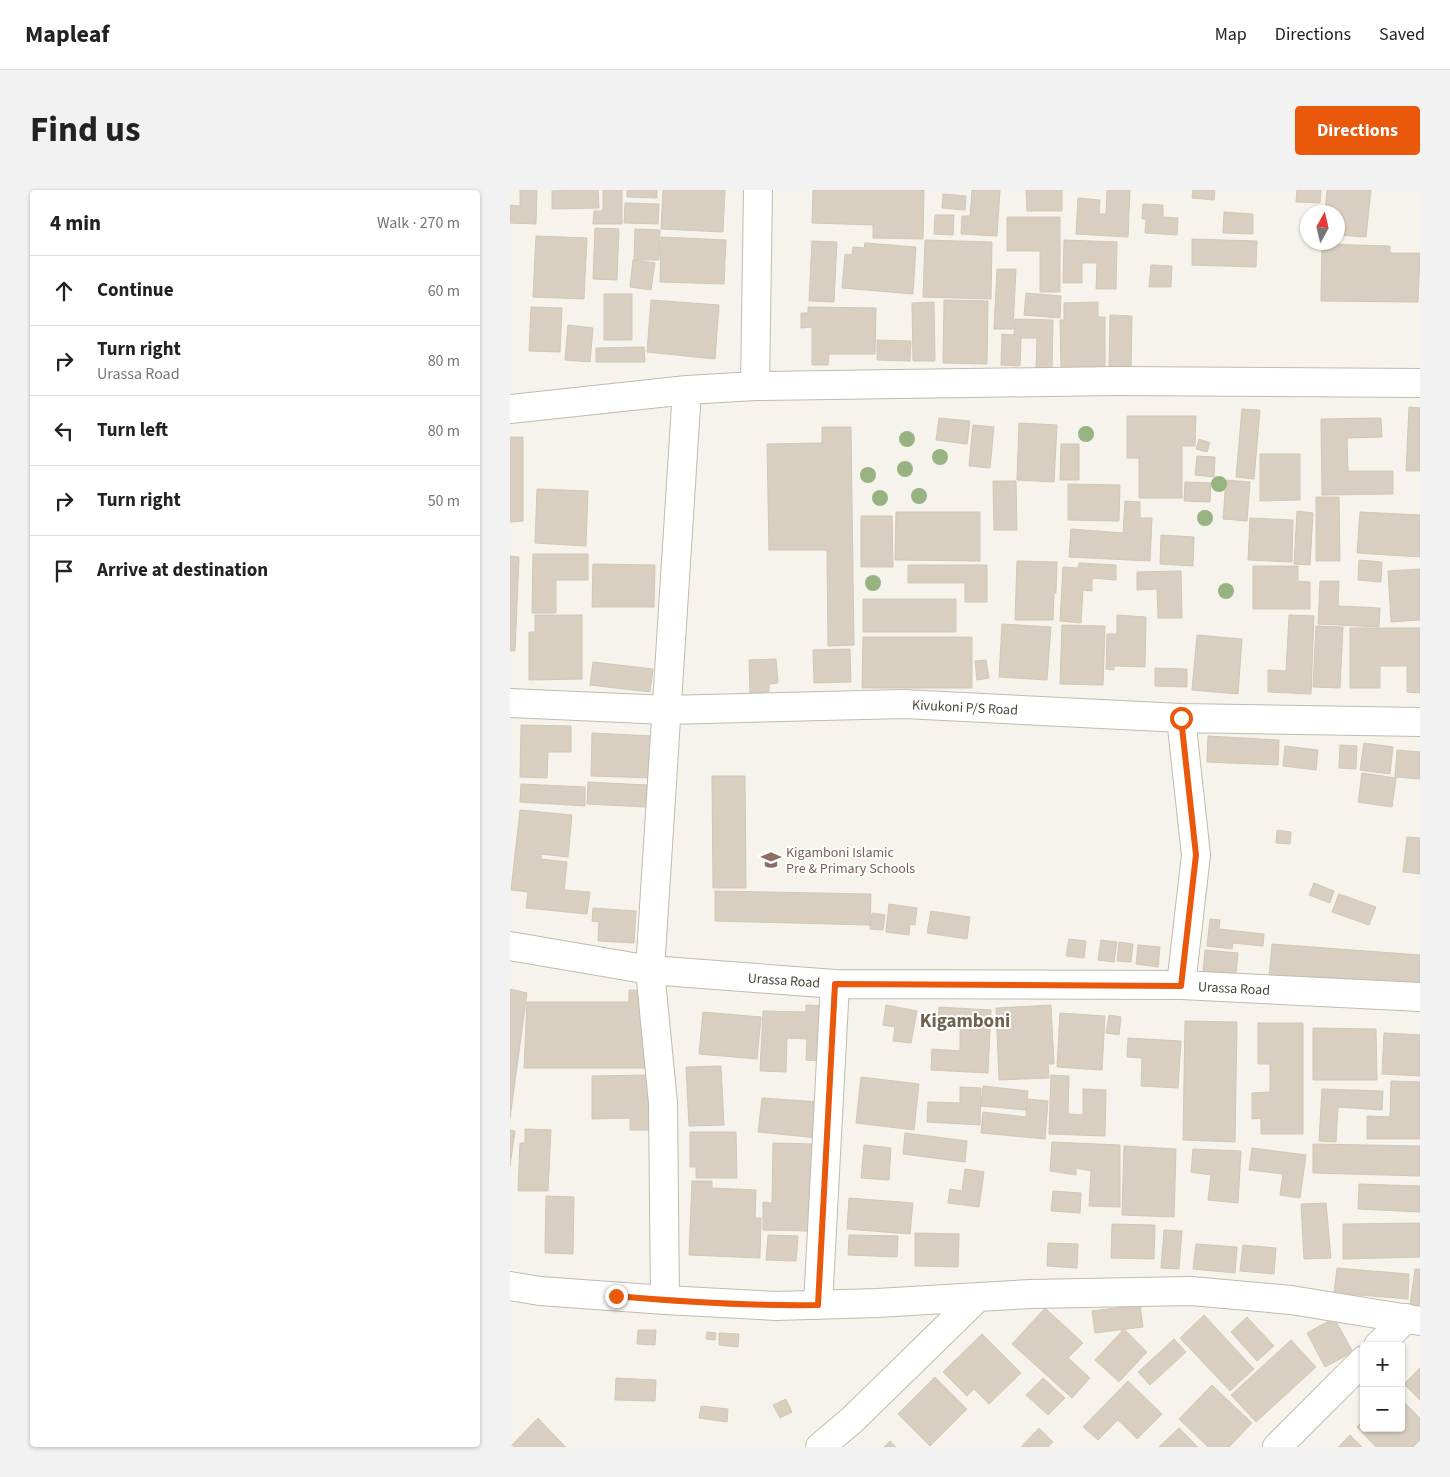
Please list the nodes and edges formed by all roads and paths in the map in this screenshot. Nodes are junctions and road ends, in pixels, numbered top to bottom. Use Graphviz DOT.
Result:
graph roads {
  1 [pos="758,190"];
  2 [pos="1420,383"];
  3 [pos="755,386"];
  4 [pos="687,390"];
  5 [pos="510,409"];
  6 [pos="510,703"];
  7 [pos="667,710"];
  8 [pos="1181,718"];
  9 [pos="1420,722"];
  10 [pos="510,946"];
  11 [pos="650,970"];
  12 [pos="835,984"];
  13 [pos="1181,986"];
  14 [pos="1420,997"];
  15 [pos="510,1286"];
  16 [pos="978,1297"];
  17 [pos="666,1300"];
  18 [pos="818,1305"];
  19 [pos="1413,1319"];
  20 [pos="1383,1342"];
  21 [pos="1360,1364"];
  22 [pos="820,1447"];
  23 [pos="1277,1447"];
  1 -- 3 [label="street"];
  2 -- 3 [label="street"];
  3 -- 4 [label="street"];
  4 -- 5 [label="street"];
  4 -- 7 [label="street"];
  6 -- 7 [label="street, Kivukoni P/S Road"];
  7 -- 8 [label="street, Kivukoni P/S Road"];
  7 -- 11 [label="street"];
  8 -- 9 [label="street, Kivukoni P/S Road"];
  8 -- 13 [label="street"];
  10 -- 11 [label="street, Urassa Road"];
  11 -- 12 [label="street, Urassa Road"];
  11 -- 17 [label="street"];
  12 -- 13 [label="street, Urassa Road"];
  12 -- 18 [label="street"];
  13 -- 14 [label="street, Urassa Road"];
  15 -- 17 [label="street"];
  16 -- 18 [label="street"];
  16 -- 19 [label="street"];
  16 -- 22 [label="street"];
  17 -- 18 [label="street"];
  19 -- 20 [label="street"];
  21 -- 23 [label="street"];
}
